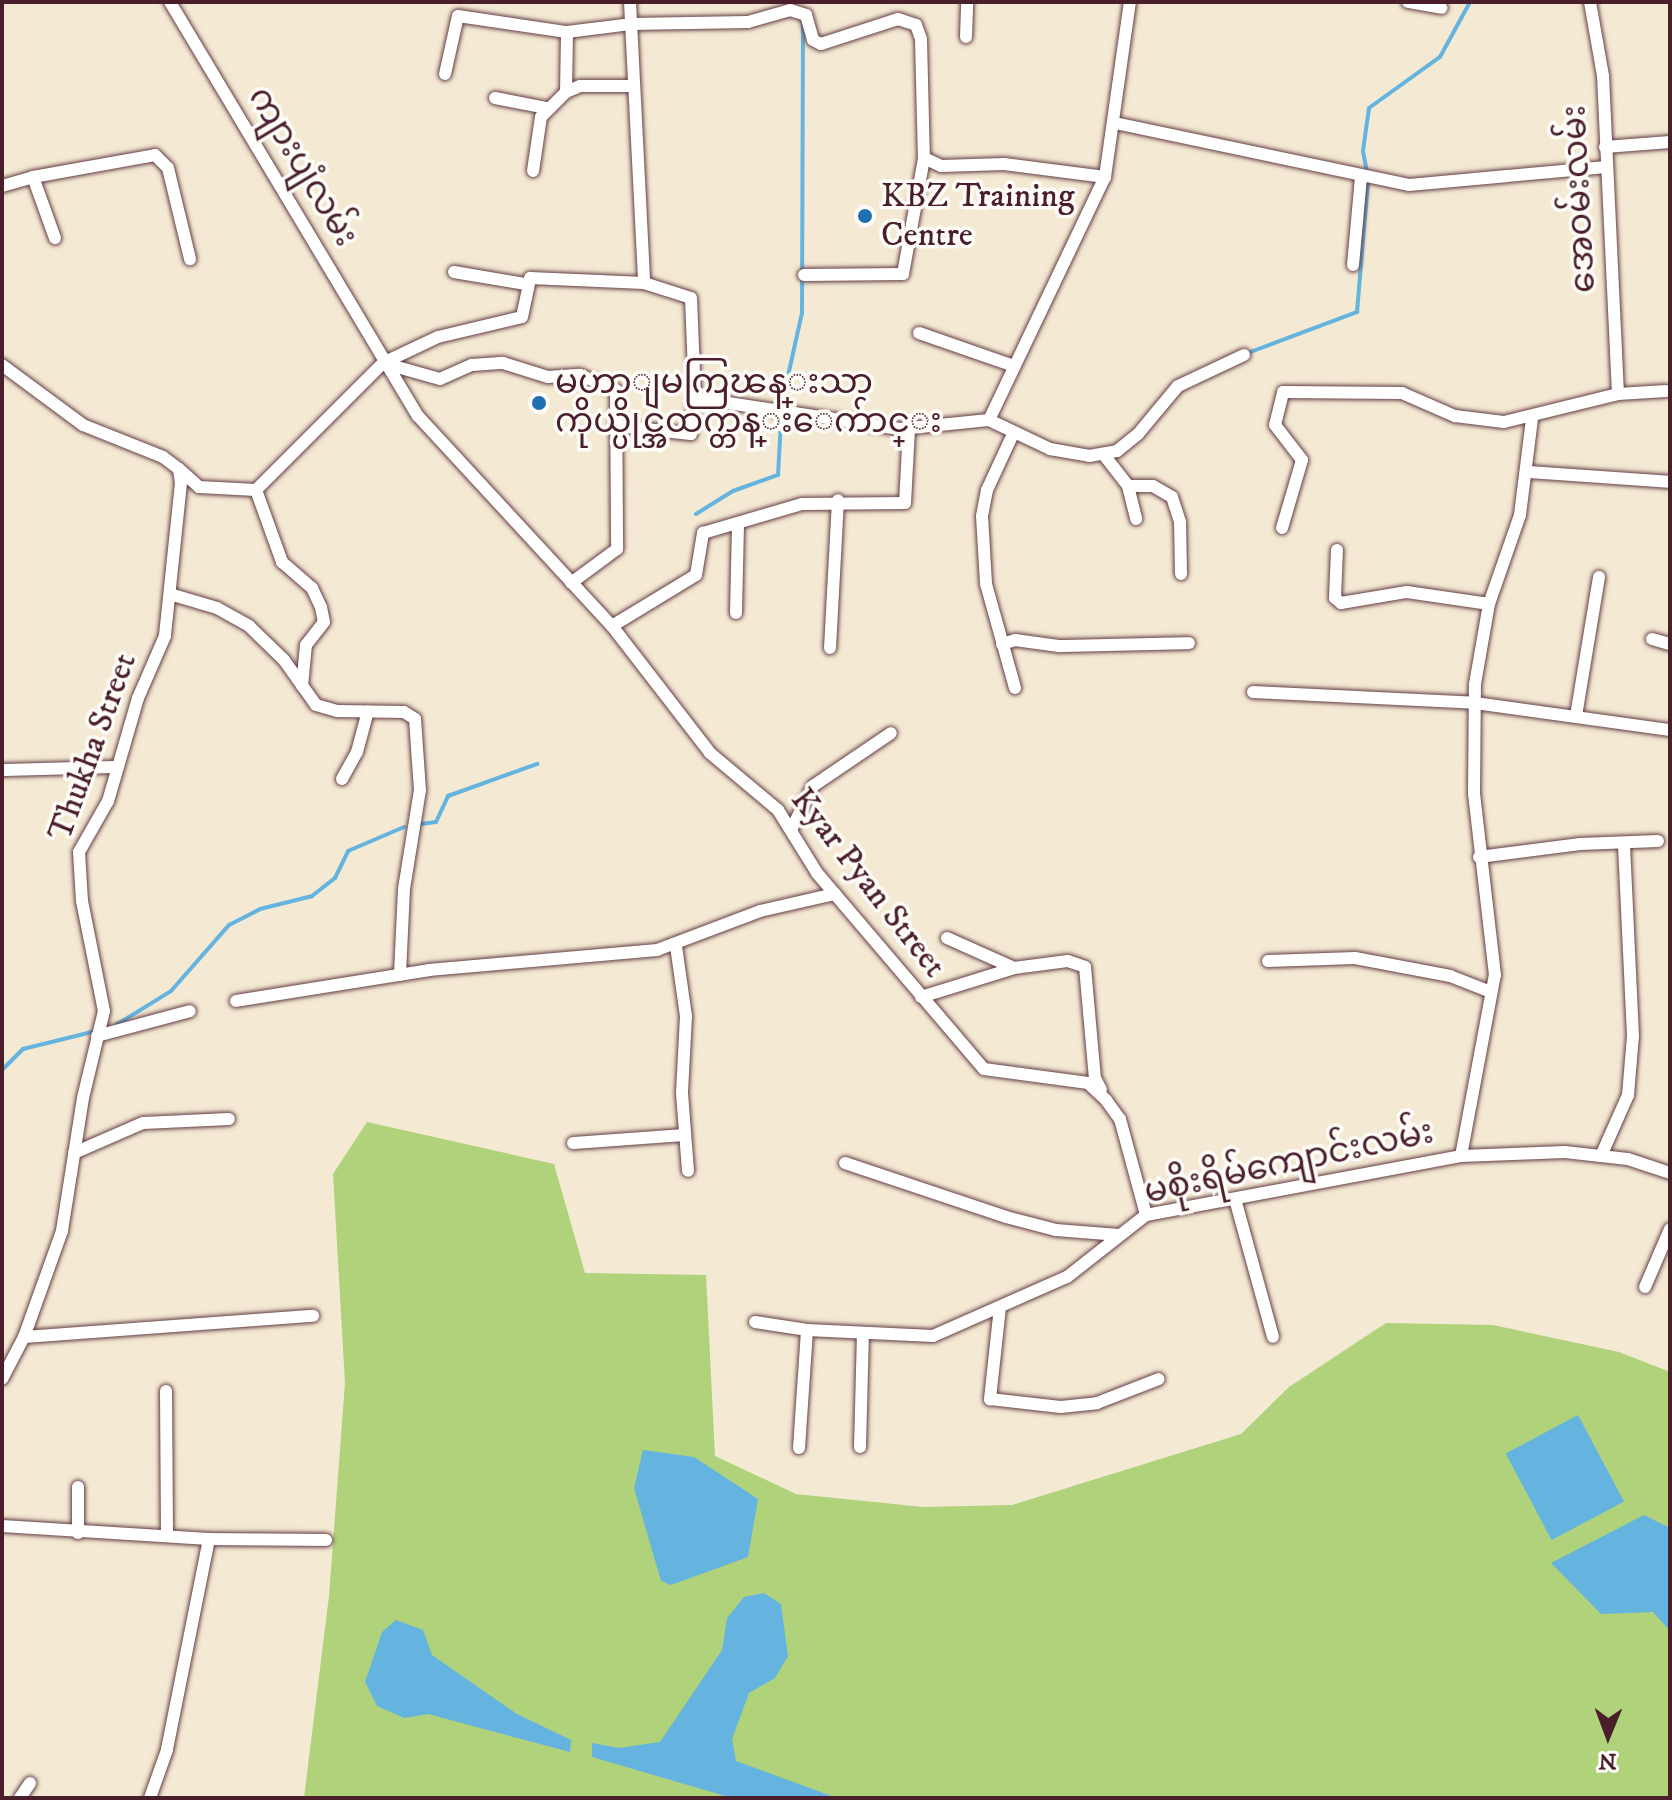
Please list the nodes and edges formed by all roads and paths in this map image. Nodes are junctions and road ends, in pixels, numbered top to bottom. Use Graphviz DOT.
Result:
graph roads {
  1 [pos="170,2"];
  2 [pos="630,2"];
  3 [pos="967,2"];
  4 [pos="1130,2"];
  5 [pos="1408,2"];
  6 [pos="1590,2"];
  7 [pos="1441,8"];
  8 [pos="631,24"];
  9 [pos="567,32"];
  10 [pos="966,37"];
  11 [pos="445,74"];
  12 [pos="634,86"];
  13 [pos="566,92"];
  14 [pos="495,98"];
  15 [pos="547,108"];
  16 [pos="1115,123"];
  17 [pos="1670,142"];
  18 [pos="1605,147"];
  19 [pos="924,158"];
  20 [pos="1606,167"];
  21 [pos="533,171"];
  22 [pos="33,177"];
  23 [pos="1105,177"];
  24 [pos="1367,178"];
  25 [pos="2,186"];
  26 [pos="55,238"];
  27 [pos="190,259"];
  28 [pos="1353,265"];
  29 [pos="454,272"];
  30 [pos="804,275"];
  31 [pos="644,283"];
  32 [pos="526,284"];
  33 [pos="919,333"];
  34 [pos="1244,355"];
  35 [pos="383,363"];
  36 [pos="2,365"];
  37 [pos="1014,366"];
  38 [pos="1666,391"];
  39 [pos="1618,394"];
  40 [pos="695,398"];
  41 [pos="1532,418"];
  42 [pos="989,420"];
  43 [pos="618,426"];
  44 [pos="909,429"];
  45 [pos="1013,434"];
  46 [pos="1104,455"];
  47 [pos="179,469"];
  48 [pos="1528,472"];
  49 [pos="1670,482"];
  50 [pos="1128,486"];
  51 [pos="256,490"];
  52 [pos="838,500"];
  53 [pos="1136,519"];
  54 [pos="738,526"];
  55 [pos="1282,528"];
  56 [pos="1337,550"];
  57 [pos="1181,574"];
  58 [pos="1599,577"];
  59 [pos="571,583"];
  60 [pos="173,595"];
  61 [pos="1489,604"];
  62 [pos="736,613"];
  63 [pos="612,626"];
  64 [pos="1652,639"];
  65 [pos="1189,643"];
  66 [pos="1002,644"];
  67 [pos="1670,644"];
  68 [pos="830,648"];
  69 [pos="302,686"];
  70 [pos="1015,688"];
  71 [pos="1253,692"];
  72 [pos="1475,703"];
  73 [pos="368,711"];
  74 [pos="1576,716"];
  75 [pos="1670,730"];
  76 [pos="891,733"];
  77 [pos="117,767"];
  78 [pos="2,770"];
  79 [pos="342,779"];
  80 [pos="792,828"];
  81 [pos="1658,841"];
  82 [pos="1624,843"];
  83 [pos="1479,857"];
  84 [pos="835,894"];
  85 [pos="947,938"];
  86 [pos="676,946"];
  87 [pos="1268,961"];
  88 [pos="1014,968"];
  89 [pos="400,975"];
  90 [pos="1491,992"];
  91 [pos="921,997"];
  92 [pos="236,1001"];
  93 [pos="190,1011"];
  94 [pos="97,1036"];
  95 [pos="1106,1100"];
  96 [pos="229,1119"];
  97 [pos="685,1135"];
  98 [pos="573,1143"];
  99 [pos="74,1153"];
  100 [pos="1461,1156"];
  101 [pos="1601,1156"];
  102 [pos="845,1163"];
  103 [pos="688,1171"];
  104 [pos="1670,1173"];
  105 [pos="1235,1199"];
  106 [pos="1146,1215"];
  107 [pos="1670,1229"];
  108 [pos="1119,1235"];
  109 [pos="1645,1287"];
  110 [pos="1000,1307"];
  111 [pos="313,1316"];
  112 [pos="755,1322"];
  113 [pos="807,1330"];
  114 [pos="863,1334"];
  115 [pos="24,1337"];
  116 [pos="1273,1337"];
  117 [pos="2,1379"];
  118 [pos="1159,1379"];
  119 [pos="166,1391"];
  120 [pos="860,1447"];
  121 [pos="799,1448"];
  122 [pos="78,1487"];
  123 [pos="2,1526"];
  124 [pos="78,1533"];
  125 [pos="167,1536"];
  126 [pos="209,1539"];
  127 [pos="326,1540"];
  128 [pos="30,1783"];
  129 [pos="20,1798"];
  130 [pos="150,1798"];
  1 -- 35 [label="street, ကျားပျံလမ်း"];
  2 -- 8 [label="street"];
  3 -- 10 [label="street"];
  4 -- 16 [label="street"];
  5 -- 7 [label="street"];
  6 -- 18 [label="street, အေဝမ်းလမ်း"];
  8 -- 9 [label="street"];
  8 -- 12 [label="street"];
  8 -- 19 [label="street"];
  9 -- 11 [label="street"];
  9 -- 13 [label="street"];
  12 -- 13 [label="street"];
  12 -- 31 [label="street"];
  13 -- 15 [label="street"];
  14 -- 15 [label="street"];
  15 -- 21 [label="street"];
  16 -- 23 [label="street"];
  16 -- 24 [label="street"];
  17 -- 18 [label="street"];
  18 -- 20 [label="street, အေဝမ်းလမ်း"];
  19 -- 23 [label="street"];
  19 -- 30 [label="street"];
  20 -- 24 [label="street"];
  20 -- 39 [label="street, အေဝမ်းလမ်း"];
  22 -- 25 [label="street"];
  22 -- 26 [label="street"];
  22 -- 27 [label="street"];
  23 -- 37 [label="street"];
  24 -- 28 [label="street"];
  29 -- 32 [label="street"];
  31 -- 32 [label="street"];
  31 -- 40 [label="street"];
  32 -- 35 [label="street"];
  33 -- 37 [label="street"];
  34 -- 46 [label="street"];
  35 -- 43 [label="street"];
  35 -- 51 [label="street"];
  35 -- 59 [label="street, Kyar Pyan Street"];
  36 -- 47 [label="street"];
  37 -- 42 [label="street"];
  38 -- 39 [label="street"];
  39 -- 41 [label="street"];
  40 -- 43 [label="street"];
  40 -- 44 [label="street"];
  41 -- 48 [label="street"];
  41 -- 55 [label="street"];
  42 -- 44 [label="street"];
  42 -- 45 [label="street"];
  43 -- 59 [label="street"];
  44 -- 52 [label="street"];
  45 -- 46 [label="street"];
  45 -- 66 [label="street"];
  46 -- 50 [label="street"];
  47 -- 51 [label="street"];
  47 -- 60 [label="street, Thukha Street"];
  48 -- 49 [label="street"];
  48 -- 61 [label="street"];
  50 -- 53 [label="street"];
  50 -- 57 [label="street"];
  51 -- 69 [label="street"];
  52 -- 54 [label="street"];
  52 -- 68 [label="street"];
  54 -- 62 [label="street"];
  54 -- 63 [label="street"];
  56 -- 61 [label="street"];
  58 -- 74 [label="street"];
  59 -- 63 [label="street, Kyar Pyan Street"];
  60 -- 69 [label="street"];
  60 -- 77 [label="street, Thukha Street"];
  61 -- 72 [label="street"];
  63 -- 80 [label="street, Kyar Pyan Street"];
  64 -- 67 [label="street"];
  65 -- 66 [label="street"];
  66 -- 70 [label="street"];
  69 -- 73 [label="street"];
  71 -- 72 [label="street"];
  72 -- 74 [label="street"];
  72 -- 83 [label="street"];
  73 -- 79 [label="street"];
  73 -- 89 [label="street"];
  74 -- 75 [label="street"];
  76 -- 80 [label="street"];
  77 -- 78 [label="street"];
  77 -- 94 [label="street, Thukha Street"];
  80 -- 84 [label="street, Kyar Pyan Street"];
  81 -- 82 [label="street"];
  82 -- 83 [label="street"];
  82 -- 101 [label="street"];
  83 -- 90 [label="street"];
  84 -- 86 [label="street"];
  84 -- 91 [label="street, Kyar Pyan Street"];
  85 -- 88 [label="street"];
  86 -- 89 [label="street"];
  86 -- 97 [label="street"];
  87 -- 90 [label="street"];
  88 -- 91 [label="street"];
  88 -- 95 [label="street"];
  89 -- 92 [label="street"];
  90 -- 100 [label="street"];
  91 -- 95 [label="street, Kyar Pyan Street"];
  93 -- 94 [label="street"];
  94 -- 99 [label="street, Thukha Street"];
  95 -- 106 [label="street"];
  96 -- 99 [label="street"];
  97 -- 98 [label="street"];
  97 -- 103 [label="street"];
  99 -- 115 [label="street, Thukha Street"];
  100 -- 101 [label="street, မစိုးရိမ်ကျောင်းလမ်း"];
  100 -- 105 [label="street, မစိုးရိမ်ကျောင်းလမ်း"];
  101 -- 104 [label="street, မစိုးရိမ်ကျောင်းလမ်း"];
  102 -- 108 [label="street"];
  105 -- 106 [label="street, မစိုးရိမ်ကျောင်းလမ်း"];
  105 -- 116 [label="street"];
  106 -- 108 [label="street, မစိုးရိမ်ကျောင်းလမ်း"];
  107 -- 109 [label="street"];
  108 -- 110 [label="street, မစိုးရိမ်ကျောင်းလမ်း"];
  110 -- 114 [label="street, မစိုးရိမ်ကျောင်းလမ်း"];
  110 -- 118 [label="street"];
  111 -- 115 [label="street"];
  112 -- 113 [label="street, မစိုးရိမ်ကျောင်းလမ်း"];
  113 -- 114 [label="street, မစိုးရိမ်ကျောင်းလမ်း"];
  113 -- 121 [label="street"];
  114 -- 120 [label="street"];
  115 -- 117 [label="street, Thukha Street"];
  119 -- 125 [label="street"];
  122 -- 124 [label="street"];
  123 -- 124 [label="street"];
  124 -- 125 [label="street"];
  125 -- 126 [label="street"];
  126 -- 127 [label="street"];
  126 -- 130 [label="street"];
  128 -- 129 [label="street"];
}
